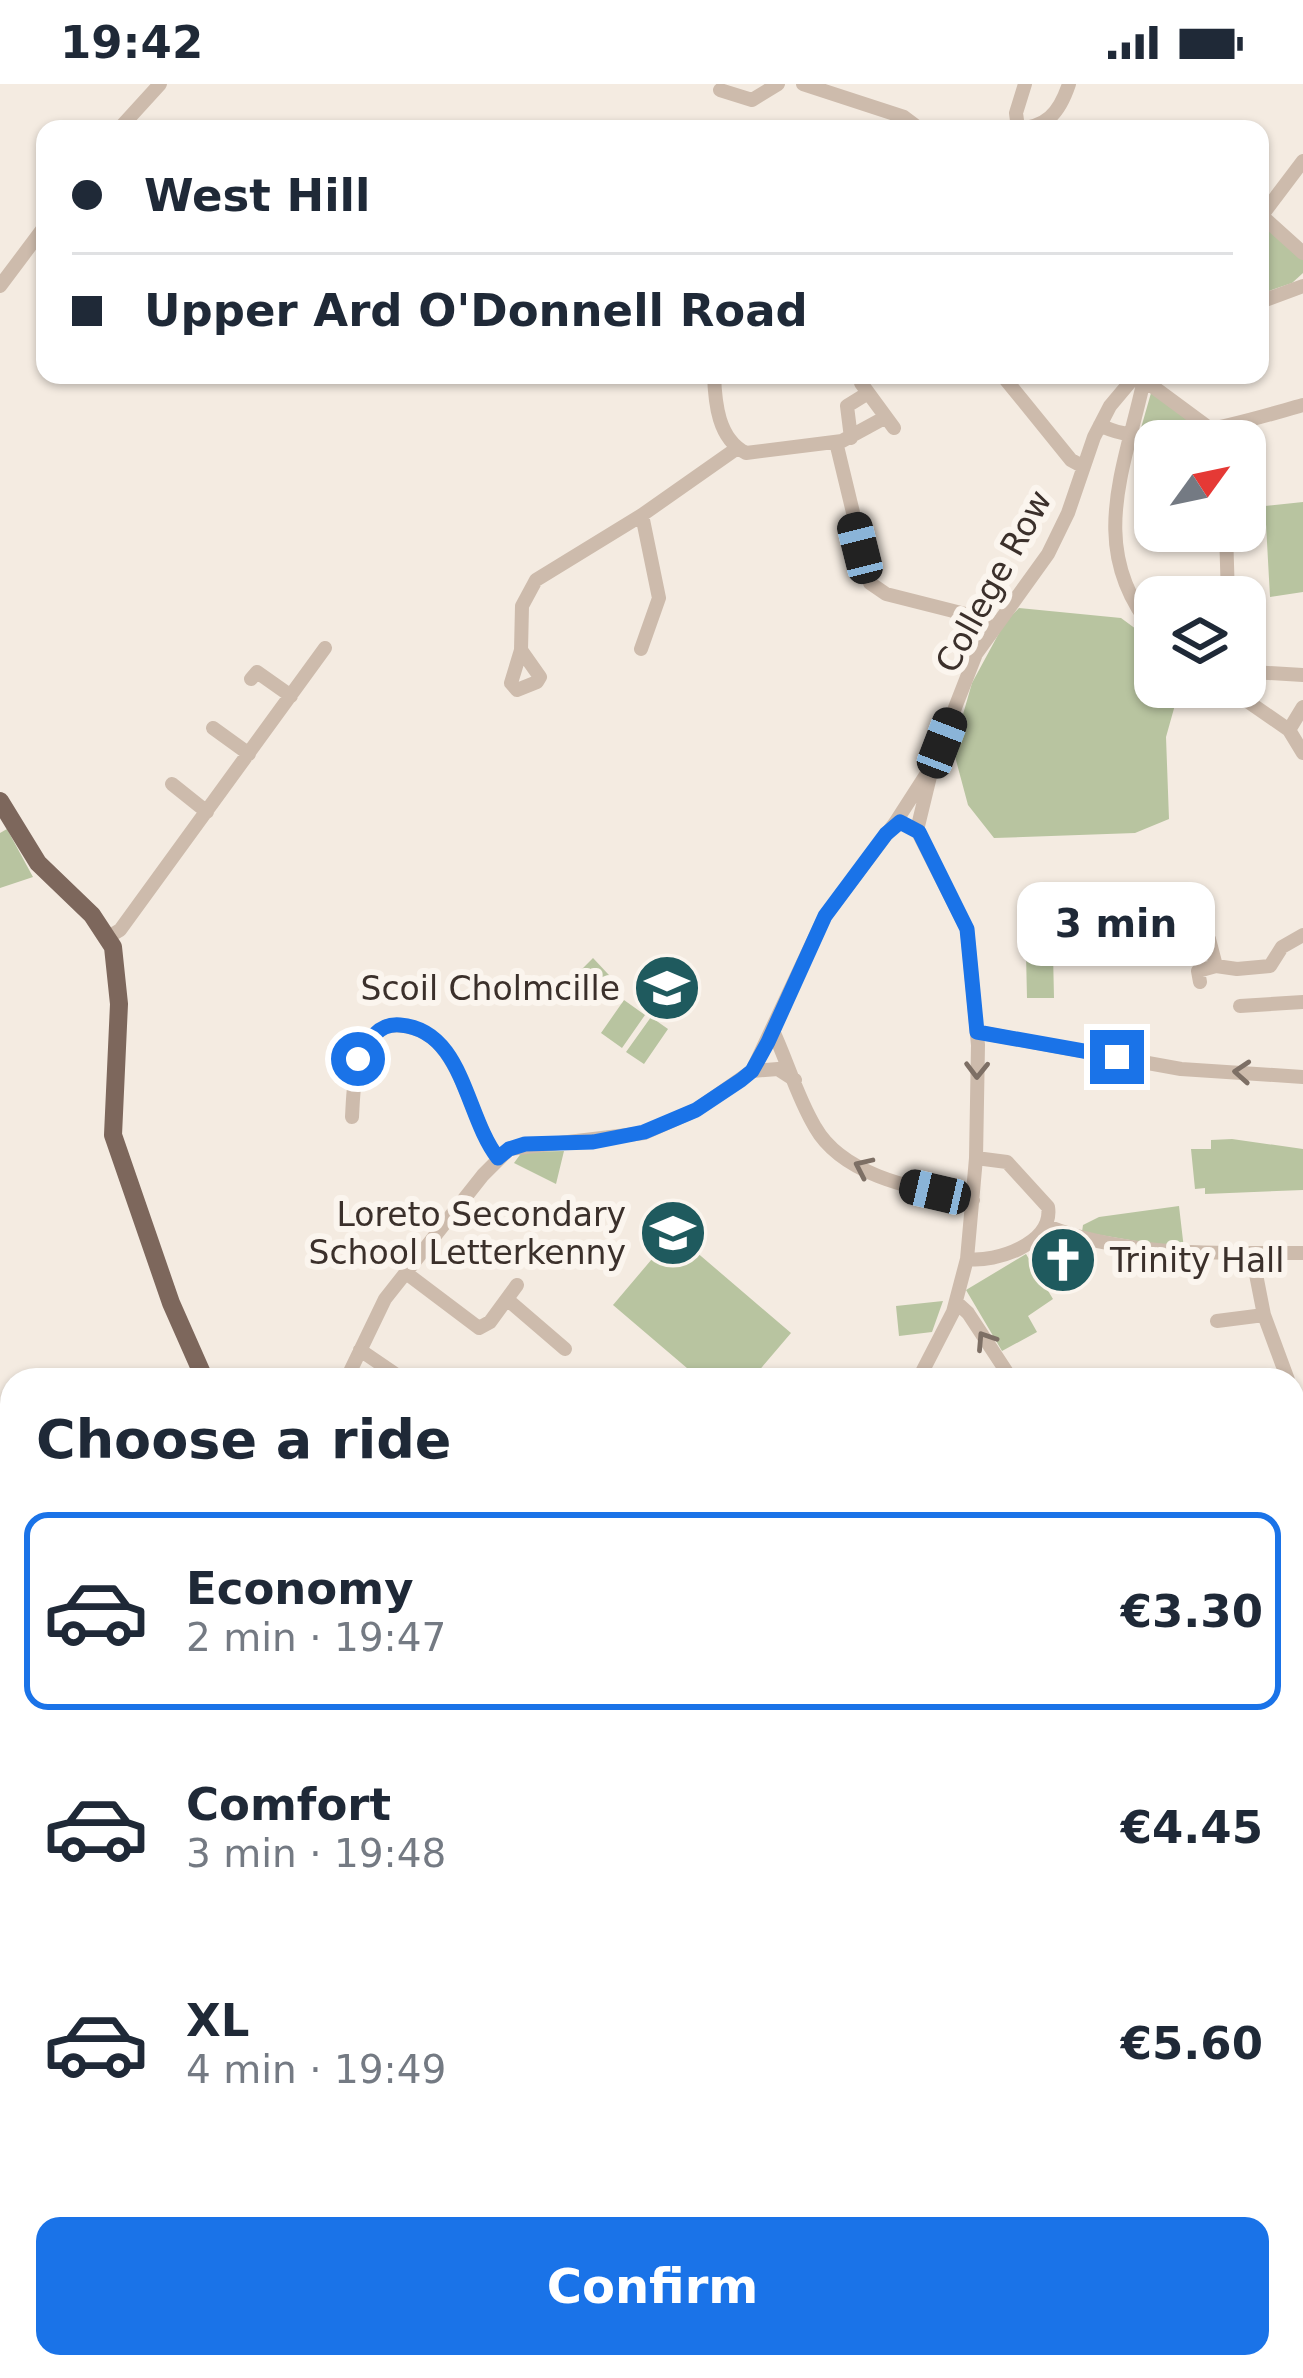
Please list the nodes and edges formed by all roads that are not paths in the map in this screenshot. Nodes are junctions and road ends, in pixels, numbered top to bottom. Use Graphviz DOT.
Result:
graph roads {
  1 [pos="160,84"];
  2 [pos="778,84"];
  3 [pos="803,84"];
  4 [pos="1025,84"];
  5 [pos="1069,84"];
  6 [pos="719,90"];
  7 [pos="127,120"];
  8 [pos="908,120"];
  9 [pos="1016,120"];
  10 [pos="1050,120"];
  11 [pos="1303,161"];
  12 [pos="1269,206"];
  13 [pos="1269,224"];
  14 [pos="36,238"];
  15 [pos="1303,253"];
  16 [pos="0,286"];
  17 [pos="1303,286"];
  18 [pos="1269,299"];
  19 [pos="715,384"];
  20 [pos="1010,384"];
  21 [pos="1139,384"];
  22 [pos="1140,384"];
  23 [pos="1142,384"];
  24 [pos="1303,405"];
  25 [pos="1197,420"];
  26 [pos="1242,420"];
  27 [pos="1100,425"];
  28 [pos="1129,435"];
  29 [pos="1134,435"];
  30 [pos="843,440"];
  31 [pos="736,448"];
  32 [pos="1082,466"];
  33 [pos="643,515"];
  34 [pos="1134,599"];
  35 [pos="991,629"];
  36 [pos="326,648"];
  37 [pos="640,649"];
  38 [pos="520,650"];
  39 [pos="1266,673"];
  40 [pos="1303,675"];
  41 [pos="251,679"];
  42 [pos="291,696"];
  43 [pos="1303,707"];
  44 [pos="1261,708"];
  45 [pos="213,728"];
  46 [pos="1289,730"];
  47 [pos="1303,753"];
  48 [pos="249,754"];
  49 [pos="933,764"];
  50 [pos="172,784"];
  51 [pos="0,801"];
  52 [pos="207,812"];
  53 [pos="895,823"];
  54 [pos="917,830"];
  55 [pos="1303,935"];
  56 [pos="108,937"];
  57 [pos="1209,939"];
  58 [pos="1216,966"];
  59 [pos="1200,982"];
  60 [pos="1303,1002"];
  61 [pos="1240,1006"];
  62 [pos="773,1031"];
  63 [pos="977,1032"];
  64 [pos="356,1039"];
  65 [pos="357,1064"];
  66 [pos="752,1071"];
  67 [pos="1303,1077"];
  68 [pos="795,1080"];
  69 [pos="352,1117"];
  70 [pos="498,1158"];
  71 [pos="976,1158"];
  72 [pos="973,1200"];
  73 [pos="1047,1226"];
  74 [pos="1303,1253"];
  75 [pos="1252,1254"];
  76 [pos="968,1258"];
  77 [pos="406,1273"];
  78 [pos="518,1285"];
  79 [pos="508,1300"];
  80 [pos="956,1302"];
  81 [pos="1264,1315"];
  82 [pos="1216,1321"];
  83 [pos="565,1349"];
  84 [pos="360,1350"];
  85 [pos="201,1368"];
  86 [pos="352,1368"];
  87 [pos="386,1368"];
  88 [pos="924,1368"];
  89 [pos="1004,1368"];
  90 [pos="1284,1368"];
  1 -- 7 [label="street"];
  2 -- 6 [label="street"];
  3 -- 8 [label="street"];
  4 -- 9 [label="street"];
  5 -- 10 [label="street"];
  11 -- 12 [label="street"];
  13 -- 15 [label="street"];
  14 -- 16 [label="street"];
  17 -- 18 [label="street"];
  19 -- 31 [label="street"];
  20 -- 32 [label="street"];
  21 -- 27 [label="street, College Row"];
  22 -- 28 [label="street"];
  23 -- 25 [label="street"];
  24 -- 26 [label="street"];
  27 -- 28 [label="street"];
  27 -- 32 [label="street, College Row"];
  28 -- 29 [label="street"];
  28 -- 34 [label="street"];
  30 -- 30 [label="street"];
  30 -- 31 [label="street"];
  30 -- 35 [label="street"];
  31 -- 33 [label="street"];
  32 -- 35 [label="street, College Row"];
  33 -- 37 [label="street"];
  33 -- 38 [label="street"];
  35 -- 49 [label="street, College Row"];
  36 -- 42 [label="street"];
  39 -- 40 [label="street"];
  41 -- 42 [label="street"];
  42 -- 48 [label="street"];
  43 -- 46 [label="street"];
  44 -- 46 [label="street"];
  45 -- 48 [label="street"];
  46 -- 47 [label="street"];
  48 -- 52 [label="street"];
  49 -- 53 [label="street, College Row"];
  49 -- 54 [label="street, College Row"];
  50 -- 52 [label="street"];
  51 -- 56 [label="main road"];
  52 -- 56 [label="street"];
  53 -- 54 [label="street"];
  53 -- 62 [label="street, College Row"];
  54 -- 63 [label="street"];
  55 -- 58 [label="street"];
  56 -- 85 [label="main road"];
  57 -- 58 [label="street"];
  58 -- 59 [label="street"];
  60 -- 61 [label="street"];
  62 -- 66 [label="street, College Row"];
  62 -- 68 [label="street"];
  67 -- 63 [label="street, one-way"];
  63 -- 71 [label="street, one-way"];
  64 -- 65 [label="street"];
  65 -- 69 [label="street"];
  65 -- 70 [label="street"];
  66 -- 68 [label="street"];
  66 -- 70 [label="street"];
  72 -- 68 [label="street, one-way"];
  70 -- 77 [label="street"];
  71 -- 72 [label="street"];
  71 -- 73 [label="street"];
  72 -- 76 [label="street"];
  73 -- 75 [label="street"];
  73 -- 76 [label="street"];
  74 -- 75 [label="street"];
  75 -- 81 [label="street"];
  76 -- 80 [label="street"];
  77 -- 79 [label="street"];
  77 -- 84 [label="street"];
  78 -- 79 [label="street"];
  79 -- 83 [label="street"];
  80 -- 88 [label="street"];
  89 -- 80 [label="street, one-way"];
  81 -- 82 [label="street"];
  81 -- 90 [label="street"];
  84 -- 86 [label="street"];
  84 -- 87 [label="street"];
}
